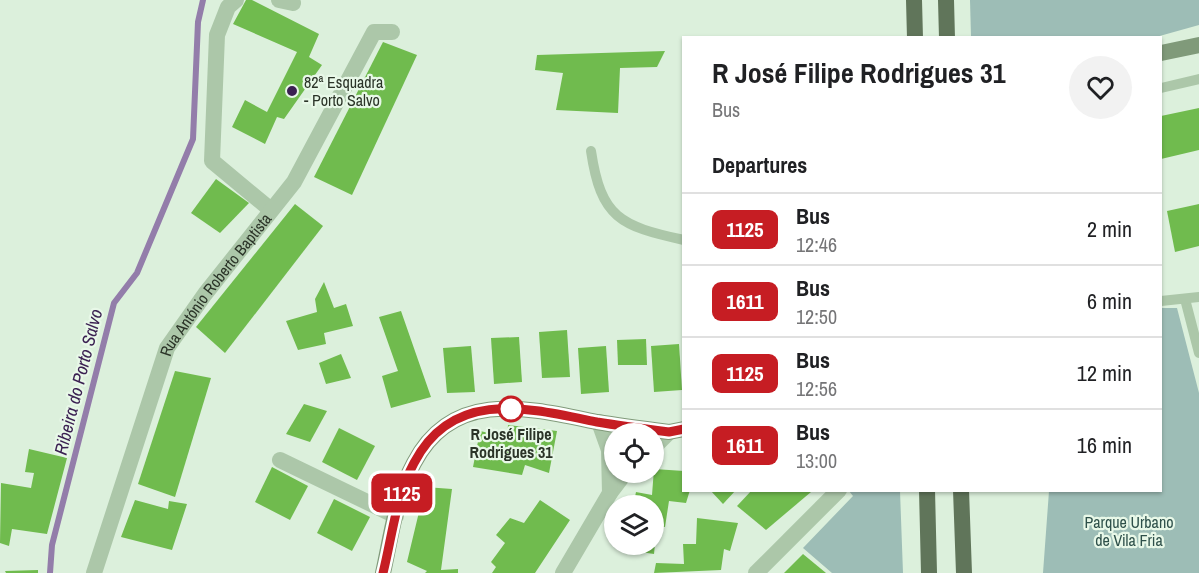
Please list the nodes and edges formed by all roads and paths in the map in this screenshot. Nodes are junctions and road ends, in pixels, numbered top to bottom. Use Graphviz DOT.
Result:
graph roads {
  1 [pos="236,0"];
  2 [pos="914,0"];
  3 [pos="946,0"];
  4 [pos="392,32"];
  5 [pos="915,36"];
  6 [pos="947,36"];
  7 [pos="1199,45"];
  8 [pos="1162,53"];
  9 [pos="1199,79"];
  10 [pos="1162,88"];
  11 [pos="591,151"];
  12 [pos="271,210"];
  13 [pos="682,239"];
  14 [pos="1199,297"];
  15 [pos="1185,299"];
  16 [pos="1162,301"];
  17 [pos="1199,353"];
  18 [pos="599,422"];
  19 [pos="677,430"];
  20 [pos="664,440"];
  21 [pos="280,460"];
  22 [pos="618,483"];
  23 [pos="837,492"];
  24 [pos="927,492"];
  25 [pos="961,492"];
  26 [pos="610,493"];
  27 [pos="396,516"];
  28 [pos="94,573"];
  29 [pos="383,573"];
  30 [pos="563,573"];
  31 [pos="756,573"];
  32 [pos="929,573"];
  33 [pos="964,573"];
  1 -- 12 [label="street"];
  2 -- 5 [label="main road"];
  3 -- 6 [label="main road"];
  4 -- 12 [label="street, Rua António Roberto Baptista"];
  7 -- 8 [label="main road"];
  9 -- 10 [label="lane"];
  11 -- 13 [label="lane"];
  12 -- 28 [label="street, Rua António Roberto Baptista"];
  14 -- 15 [label="lane"];
  15 -- 16 [label="lane"];
  15 -- 17 [label="lane"];
  18 -- 19 [label="main road"];
  18 -- 26 [label="street"];
  18 -- 27 [label="main road"];
  19 -- 20 [label="street"];
  21 -- 27 [label="street"];
  22 -- 26 [label="street"];
  23 -- 31 [label="street"];
  24 -- 32 [label="main road"];
  25 -- 33 [label="main road"];
  26 -- 30 [label="street"];
  27 -- 29 [label="main road"];
}
